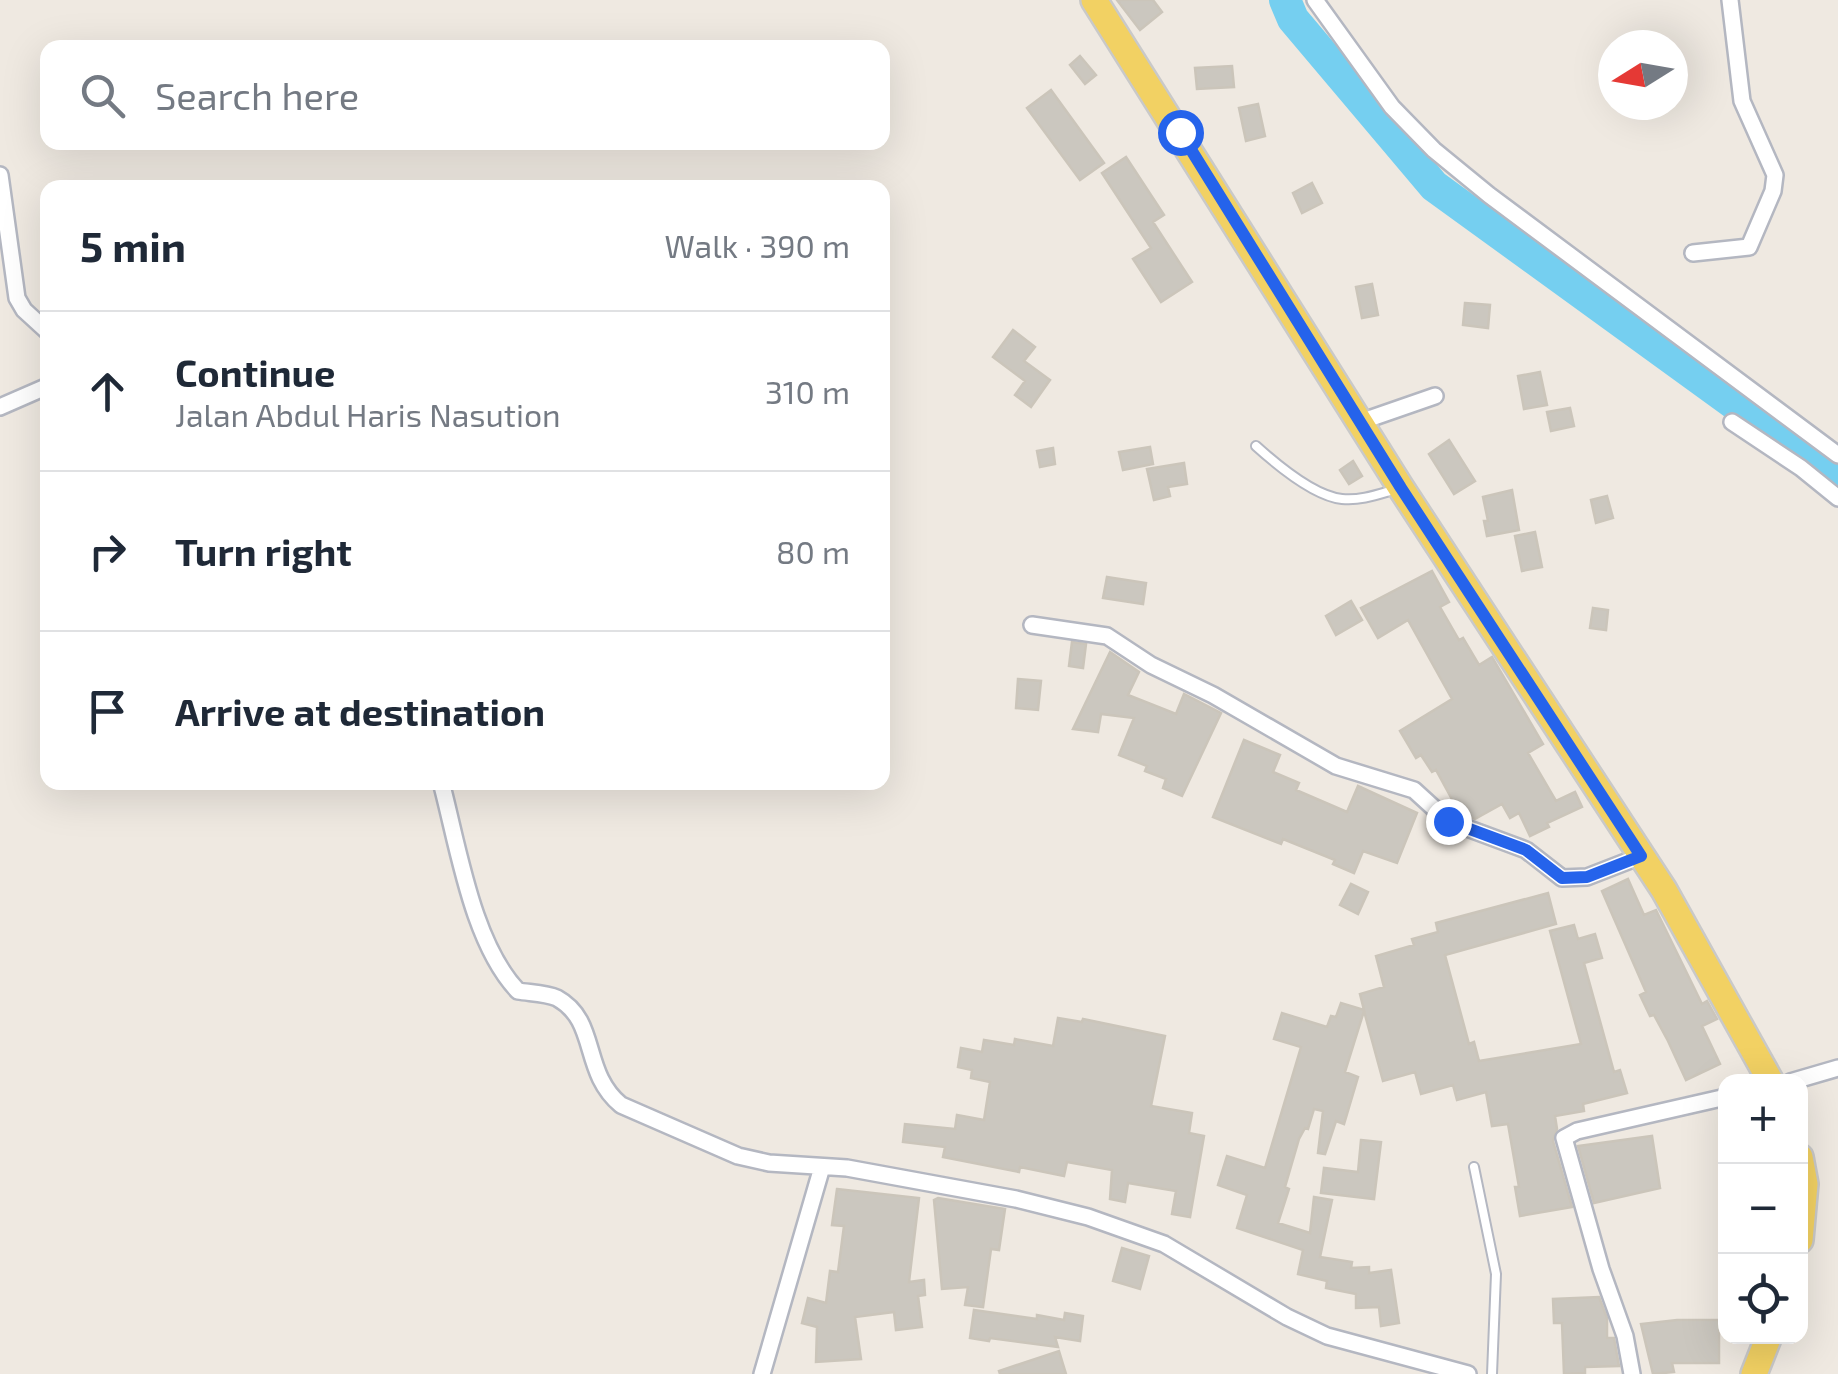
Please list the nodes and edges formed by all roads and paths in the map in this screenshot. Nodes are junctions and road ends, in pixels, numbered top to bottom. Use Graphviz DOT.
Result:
graph roads {
  1 [pos="1094,0"];
  2 [pos="1315,0"];
  3 [pos="1730,0"];
  4 [pos="0,175"];
  5 [pos="5,236"];
  6 [pos="1693,253"];
  7 [pos="40,324"];
  8 [pos="40,390"];
  9 [pos="1435,396"];
  10 [pos="0,407"];
  11 [pos="1360,422"];
  12 [pos="1732,422"];
  13 [pos="1256,446"];
  14 [pos="1838,455"];
  15 [pos="1401,488"];
  16 [pos="1838,498"];
  17 [pos="1032,625"];
  18 [pos="443,790"];
  19 [pos="1641,856"];
  20 [pos="1838,1068"];
  21 [pos="1768,1074"];
  22 [pos="1808,1077"];
  23 [pos="1718,1099"];
  24 [pos="822,1166"];
  25 [pos="1474,1166"];
  26 [pos="1765,1344"];
  27 [pos="762,1374"];
  28 [pos="1468,1374"];
  29 [pos="1492,1374"];
  30 [pos="1632,1374"];
  31 [pos="1754,1374"];
  1 -- 11 [label="main road"];
  2 -- 14 [label="street"];
  3 -- 6 [label="street"];
  4 -- 5 [label="street"];
  5 -- 7 [label="street"];
  8 -- 10 [label="street"];
  9 -- 11 [label="street"];
  11 -- 15 [label="main road"];
  12 -- 16 [label="street"];
  13 -- 15 [label="lane"];
  15 -- 19 [label="main road"];
  17 -- 19 [label="street"];
  18 -- 24 [label="street"];
  19 -- 21 [label="main road"];
  20 -- 22 [label="street"];
  23 -- 30 [label="street"];
  24 -- 27 [label="street"];
  24 -- 28 [label="street"];
  25 -- 29 [label="lane"];
  26 -- 31 [label="main road"];
}
